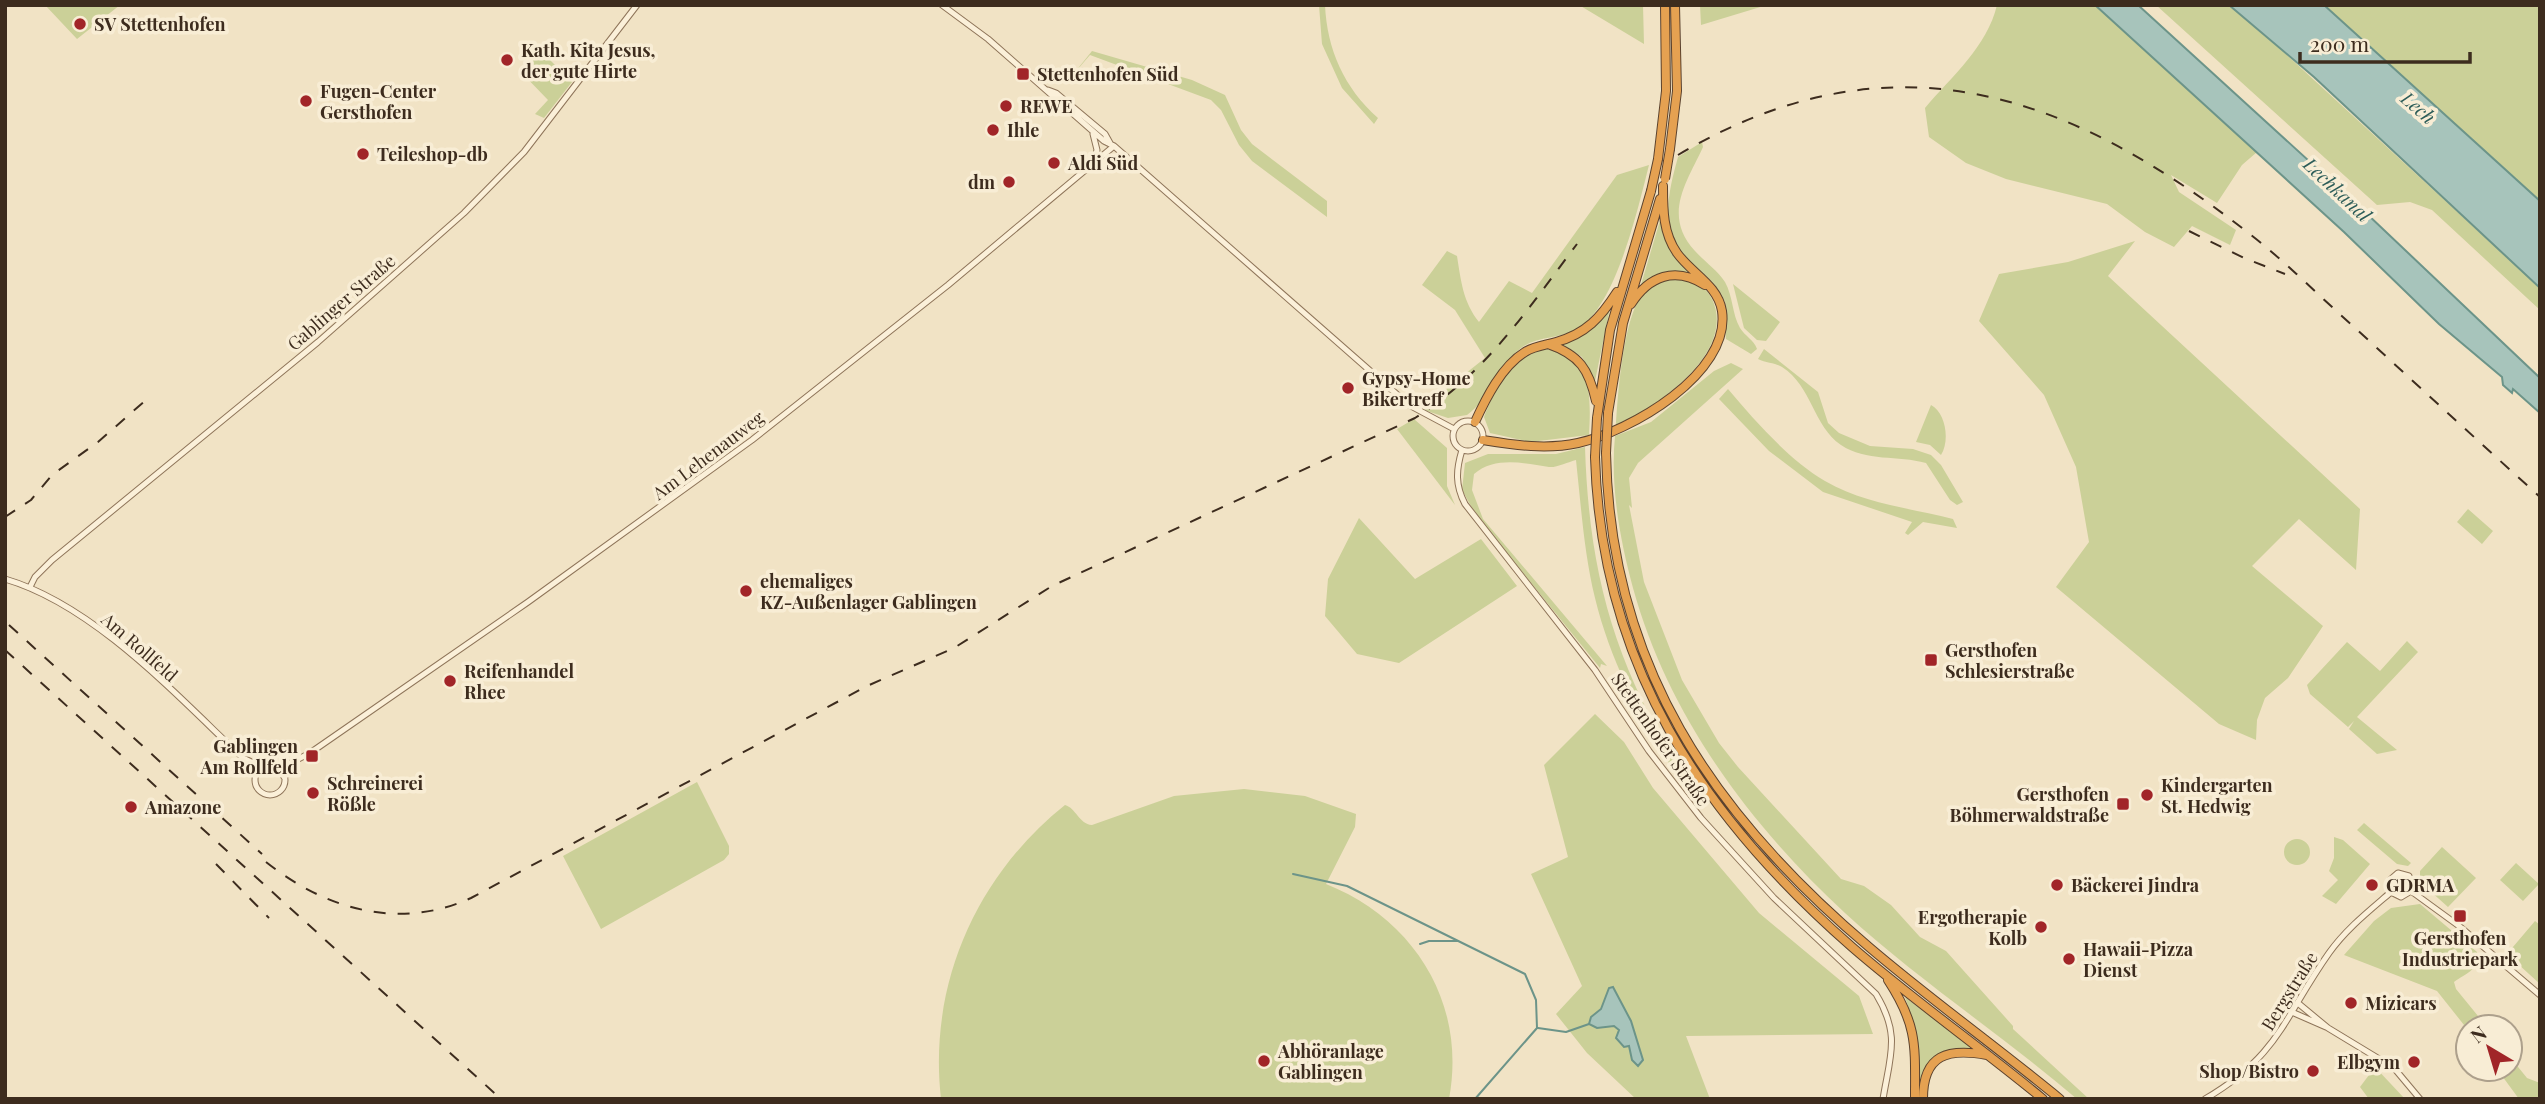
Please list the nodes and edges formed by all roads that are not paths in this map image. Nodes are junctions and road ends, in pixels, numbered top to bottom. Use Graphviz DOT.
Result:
graph roads {
  1 [pos="637,5"];
  2 [pos="942,5"];
  3 [pos="1665,5"];
  4 [pos="1675,5"];
  5 [pos="1048,90"];
  6 [pos="1089,128"];
  7 [pos="1112,144"];
  8 [pos="1093,165"];
  9 [pos="1664,183"];
  10 [pos="1623,283"];
  11 [pos="1710,288"];
  12 [pos="1626,313"];
  13 [pos="1548,344"];
  14 [pos="1598,407"];
  15 [pos="1475,422"];
  16 [pos="1454,429"];
  17 [pos="1483,440"];
  18 [pos="1462,450"];
  19 [pos="5,579"];
  20 [pos="30,587"];
  21 [pos="243,758"];
  22 [pos="298,760"];
  23 [pos="262,767"];
  24 [pos="279,769"];
  25 [pos="256,776"];
  26 [pos="284,777"];
  27 [pos="2411,891"];
  28 [pos="2391,892"];
  29 [pos="1885,975"];
  30 [pos="2540,995"];
  31 [pos="2299,1004"];
  32 [pos="2294,1013"];
  33 [pos="2328,1028"];
  34 [pos="1990,1056"];
  35 [pos="1882,1099"];
  36 [pos="1915,1099"];
  37 [pos="1923,1099"];
  38 [pos="2043,1099"];
  39 [pos="2060,1099"];
  40 [pos="2205,1099"];
  41 [pos="2420,1099"];
  1 -- 20 [label="street, Gablinger Straße"];
  2 -- 5 [label="street"];
  3 -- 10 [label="highway, bridge"];
  4 -- 9 [label="highway, bridge"];
  5 -- 6 [label="street"];
  5 -- 7 [label="street"];
  6 -- 7 [label="street"];
  6 -- 8 [label="street"];
  7 -- 8 [label="street, Am Lehenauweg"];
  7 -- 16 [label="street"];
  8 -- 22 [label="street, Am Lehenauweg"];
  9 -- 11 [label="highway"];
  9 -- 12 [label="highway"];
  10 -- 13 [label="highway"];
  10 -- 14 [label="highway"];
  11 -- 12 [label="highway"];
  11 -- 17 [label="highway"];
  12 -- 39 [label="highway, bridge"];
  13 -- 14 [label="highway"];
  13 -- 15 [label="highway"];
  14 -- 29 [label="highway, bridge"];
  15 -- 16 [label="street"];
  15 -- 17 [label="street"];
  16 -- 18 [label="street"];
  17 -- 18 [label="street"];
  18 -- 35 [label="street, Stettenhofer Straße"];
  19 -- 20 [label="street, Am Rollfeld"];
  20 -- 21 [label="street, Am Rollfeld"];
  21 -- 23 [label="street, Am Rollfeld"];
  21 -- 25 [label="street, Am Rollfeld"];
  22 -- 24 [label="street"];
  22 -- 26 [label="street"];
  23 -- 24 [label="street"];
  23 -- 25 [label="street"];
  24 -- 26 [label="street"];
  25 -- 26 [label="street"];
  27 -- 28 [label="street"];
  27 -- 28 [label="street"];
  27 -- 30 [label="street"];
  28 -- 31 [label="street, Bergstraße"];
  29 -- 34 [label="highway"];
  29 -- 36 [label="highway"];
  31 -- 32 [label="street, Bergstraße"];
  31 -- 33 [label="street"];
  32 -- 33 [label="street"];
  32 -- 40 [label="street, Bergstraße"];
  33 -- 41 [label="street"];
  34 -- 37 [label="highway"];
  34 -- 38 [label="highway"];
}
